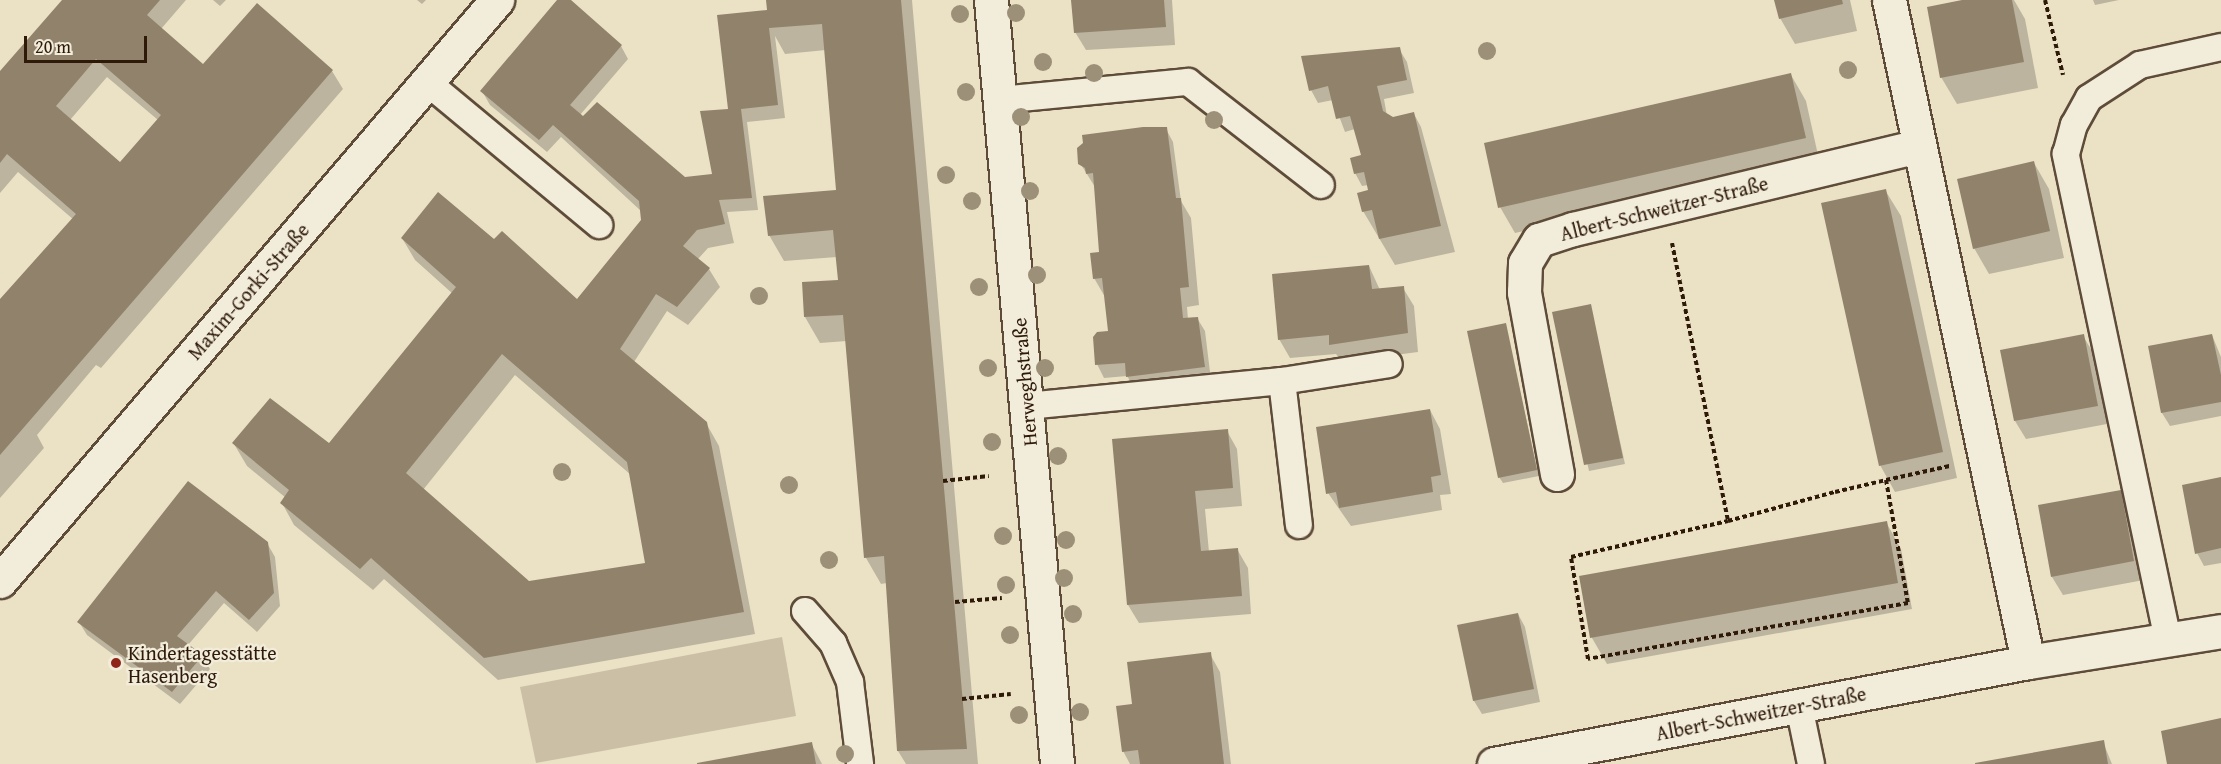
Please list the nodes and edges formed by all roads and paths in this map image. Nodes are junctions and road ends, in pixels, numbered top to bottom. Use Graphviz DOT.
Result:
graph roads {
  1 [pos="497,0"];
  2 [pos="991,0"];
  3 [pos="1890,0"];
  4 [pos="2045,0"];
  5 [pos="2221,47"];
  6 [pos="427,82"];
  7 [pos="999,100"];
  8 [pos="2074,125"];
  9 [pos="1918,146"];
  10 [pos="1322,185"];
  11 [pos="1665,206"];
  12 [pos="599,225"];
  13 [pos="1389,364"];
  14 [pos="1282,381"];
  15 [pos="1027,406"];
  16 [pos="1984,459"];
  17 [pos="1557,474"];
  18 [pos="989,476"];
  19 [pos="1886,480"];
  20 [pos="943,481"];
  21 [pos="1728,521"];
  22 [pos="1299,525"];
  23 [pos="0,581"];
  24 [pos="1002,598"];
  25 [pos="955,602"];
  26 [pos="806,611"];
  27 [pos="2221,631"];
  28 [pos="2168,640"];
  29 [pos="2028,662"];
  30 [pos="1011,694"];
  31 [pos="962,699"];
  32 [pos="1799,706"];
  33 [pos="861,764"];
  34 [pos="1057,764"];
  35 [pos="1494,764"];
  36 [pos="1812,764"];
  1 -- 6 [label="street, Maxim-Gorki-Straße"];
  2 -- 7 [label="street, Herweghstraße"];
  3 -- 9 [label="street"];
  4 -- 8 [label="path"];
  5 -- 8 [label="lane"];
  6 -- 12 [label="lane"];
  6 -- 23 [label="street, Maxim-Gorki-Straße"];
  7 -- 10 [label="lane"];
  7 -- 15 [label="street, Herweghstraße"];
  8 -- 28 [label="lane"];
  9 -- 11 [label="street, Albert-Schweitzer-Straße"];
  9 -- 16 [label="street"];
  11 -- 17 [label="street, Albert-Schweitzer-Straße"];
  11 -- 21 [label="path"];
  13 -- 14 [label="lane"];
  14 -- 15 [label="lane"];
  14 -- 22 [label="lane"];
  15 -- 34 [label="street, Herweghstraße"];
  16 -- 19 [label="path"];
  16 -- 29 [label="street"];
  18 -- 20 [label="path"];
  19 -- 21 [label="path"];
  19 -- 21 [label="path"];
  24 -- 25 [label="path"];
  26 -- 33 [label="lane"];
  27 -- 28 [label="street, Albert-Schweitzer-Straße"];
  28 -- 29 [label="street, Albert-Schweitzer-Straße"];
  29 -- 32 [label="street, Albert-Schweitzer-Straße"];
  30 -- 31 [label="path"];
  32 -- 35 [label="street, Albert-Schweitzer-Straße"];
  32 -- 36 [label="lane"];
}
